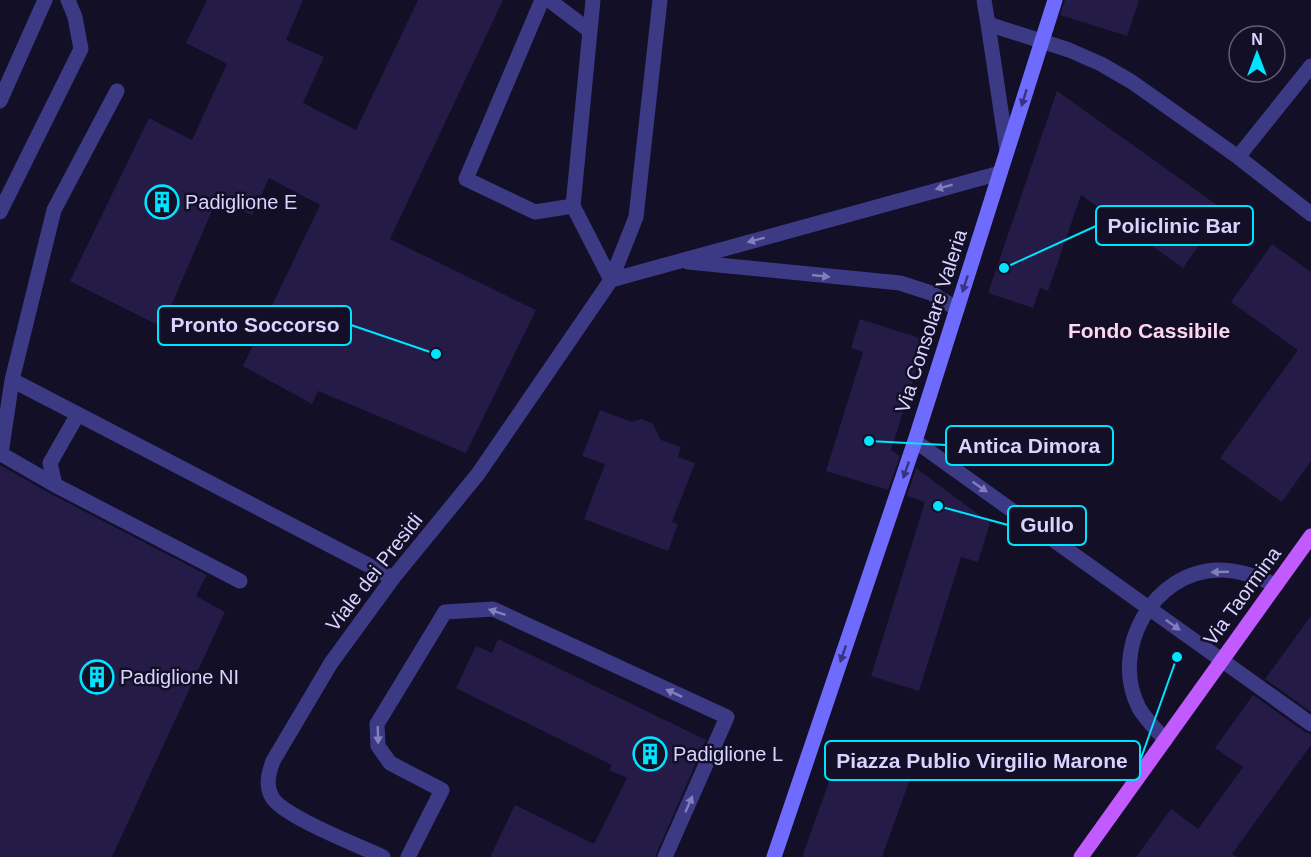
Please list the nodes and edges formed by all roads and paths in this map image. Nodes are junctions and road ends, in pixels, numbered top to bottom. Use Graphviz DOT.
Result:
graph roads {
  1 [pos="45,0"];
  2 [pos="68,0"];
  3 [pos="542,0"];
  4 [pos="549,0"];
  5 [pos="594,0"];
  6 [pos="660,0"];
  7 [pos="984,0"];
  8 [pos="1055,0"];
  9 [pos="988,24"];
  10 [pos="590,31"];
  11 [pos="1041,42"];
  12 [pos="1311,66"];
  13 [pos="117,91"];
  14 [pos="0,101"];
  15 [pos="1007,151"];
  16 [pos="1238,157"];
  17 [pos="1000,173"];
  18 [pos="573,206"];
  19 [pos="0,212"];
  20 [pos="1311,214"];
  21 [pos="679,261"];
  22 [pos="611,280"];
  23 [pos="957,309"];
  24 [pos="12,380"];
  25 [pos="78,414"];
  26 [pos="915,441"];
  27 [pos="56,485"];
  28 [pos="1311,536"];
  29 [pos="393,578"];
  30 [pos="240,581"];
  31 [pos="1276,585"];
  32 [pos="1149,608"];
  33 [pos="1222,660"];
  34 [pos="1311,724"];
  35 [pos="1165,740"];
  36 [pos="383,857"];
  37 [pos="408,857"];
  38 [pos="664,857"];
  39 [pos="774,857"];
  40 [pos="1081,857"];
  1 -- 14 [label="street"];
  2 -- 19 [label="street"];
  3 -- 18 [label="street"];
  4 -- 10 [label="street"];
  5 -- 10 [label="street"];
  6 -- 22 [label="street, Viale dei Presidi"];
  7 -- 9 [label="street"];
  8 -- 11 [label="main road, Via Consolare Valeria"];
  9 -- 11 [label="street"];
  9 -- 15 [label="street"];
  10 -- 18 [label="street"];
  11 -- 15 [label="main road, Via Consolare Valeria, one-way"];
  11 -- 16 [label="street"];
  12 -- 16 [label="street"];
  13 -- 24 [label="street"];
  15 -- 17 [label="main road, Via Consolare Valeria"];
  16 -- 20 [label="street"];
  17 -- 21 [label="street, one-way"];
  17 -- 23 [label="main road, Via Consolare Valeria, one-way"];
  18 -- 22 [label="street"];
  21 -- 22 [label="street"];
  21 -- 23 [label="street, one-way"];
  22 -- 29 [label="street, Viale dei Presidi"];
  23 -- 26 [label="main road, Via Consolare Valeria"];
  24 -- 25 [label="street"];
  24 -- 27 [label="street"];
  25 -- 27 [label="street"];
  25 -- 29 [label="street"];
  26 -- 32 [label="street, one-way"];
  26 -- 39 [label="main road, Via Consolare Valeria, one-way"];
  27 -- 30 [label="street"];
  28 -- 31 [label="main road, Via Taormina"];
  29 -- 36 [label="street, Viale dei Presidi"];
  31 -- 32 [label="street, one-way"];
  31 -- 33 [label="main road, Via Taormina"];
  32 -- 33 [label="street, one-way"];
  32 -- 35 [label="street"];
  33 -- 34 [label="street"];
  33 -- 35 [label="main road, Via Taormina"];
  35 -- 40 [label="main road, Via Taormina"];
  38 -- 37 [label="street, one-way"];
}
